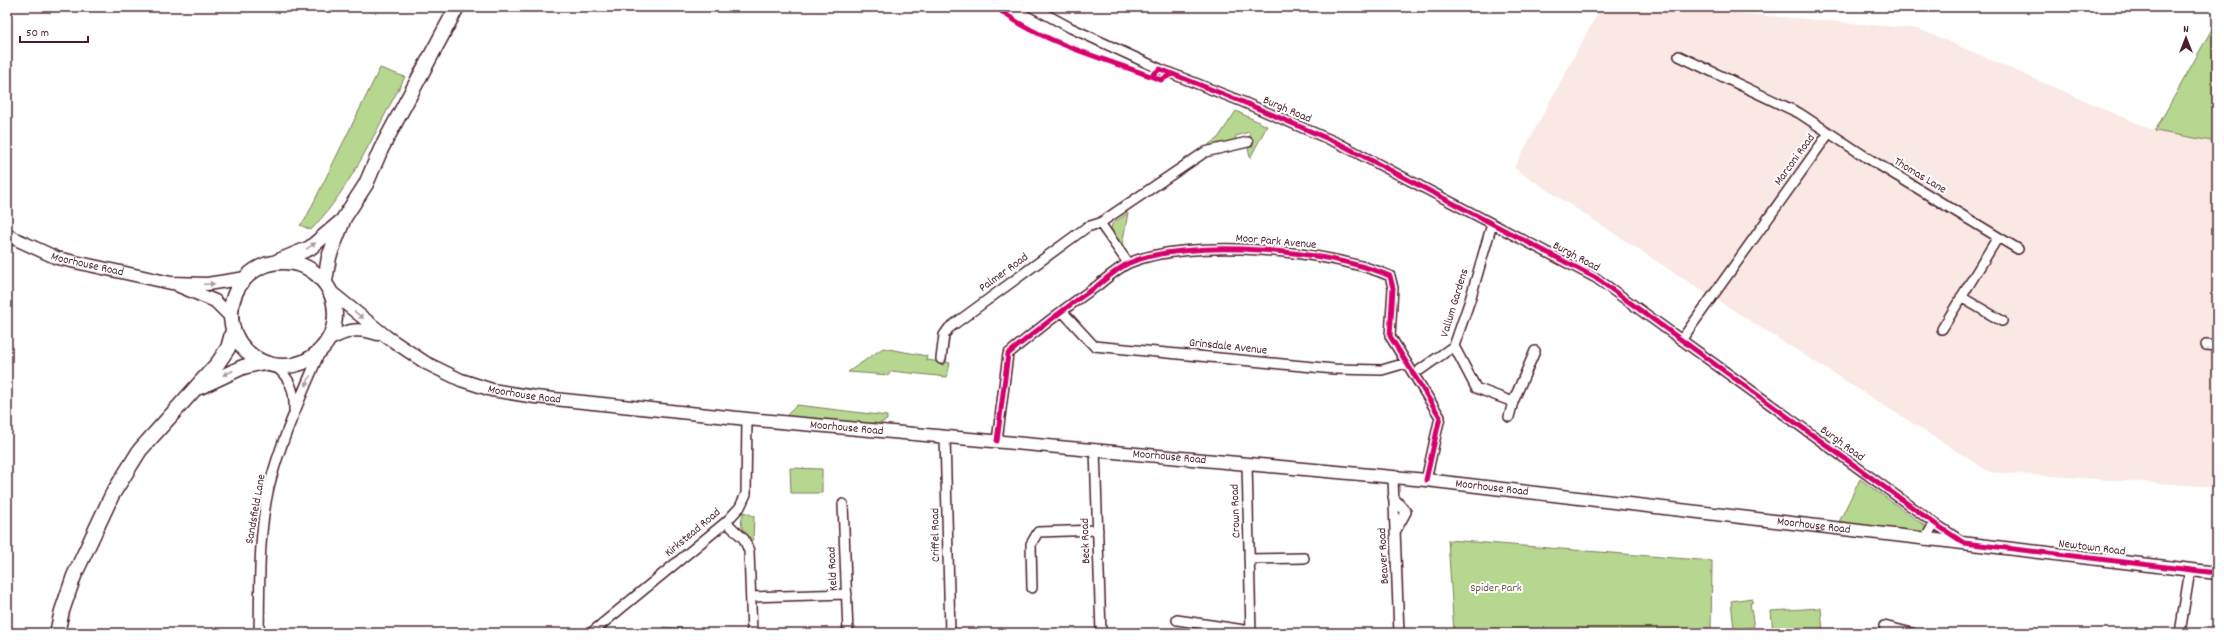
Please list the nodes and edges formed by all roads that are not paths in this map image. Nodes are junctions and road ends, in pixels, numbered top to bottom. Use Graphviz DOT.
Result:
graph roads {
  1 [pos="457,7"];
  2 [pos="1032,7"];
  3 [pos="1679,56"];
  4 [pos="1830,133"];
  5 [pos="1248,142"];
  6 [pos="344,218"];
  7 [pos="1100,223"];
  8 [pos="1492,224"];
  9 [pos="7,235"];
  10 [pos="1998,237"];
  11 [pos="2018,249"];
  12 [pos="276,262"];
  13 [pos="1128,263"];
  14 [pos="246,278"];
  15 [pos="171,283"];
  16 [pos="328,287"];
  17 [pos="1961,297"];
  18 [pos="1062,310"];
  19 [pos="2002,321"];
  20 [pos="232,324"];
  21 [pos="1942,329"];
  22 [pos="387,337"];
  23 [pos="1682,339"];
  24 [pos="325,344"];
  25 [pos="2206,345"];
  26 [pos="1454,346"];
  27 [pos="2217,346"];
  28 [pos="1535,351"];
  29 [pos="941,359"];
  30 [pos="1406,363"];
  31 [pos="269,364"];
  32 [pos="1420,370"];
  33 [pos="196,389"];
  34 [pos="1513,402"];
  35 [pos="293,415"];
  36 [pos="1509,417"];
  37 [pos="747,418"];
  38 [pos="945,436"];
  39 [pos="997,441"];
  40 [pos="1095,449"];
  41 [pos="1247,463"];
  42 [pos="1393,478"];
  43 [pos="1426,480"];
  44 [pos="843,504"];
  45 [pos="726,522"];
  46 [pos="1934,523"];
  47 [pos="1098,530"];
  48 [pos="1925,540"];
  49 [pos="1964,543"];
  50 [pos="1304,558"];
  51 [pos="1250,559"];
  52 [pos="2190,570"];
  53 [pos="2217,574"];
  54 [pos="1032,588"];
  55 [pos="847,594"];
  56 [pos="751,597"];
  57 [pos="1177,620"];
  58 [pos="1884,626"];
  59 [pos="1251,632"];
  60 [pos="57,633"];
  61 [pos="259,633"];
  62 [pos="591,633"];
  63 [pos="752,633"];
  64 [pos="848,633"];
  65 [pos="950,633"];
  66 [pos="1101,633"];
  67 [pos="1399,633"];
  68 [pos="1912,633"];
  69 [pos="2180,633"];
  1 -- 6 [label="highway"];
  2 -- 8 [label="street, Burgh Road"];
  3 -- 4 [label="street, Marconi Road"];
  4 -- 10 [label="street, Thomas Lane"];
  4 -- 23 [label="street, Marconi Road"];
  5 -- 7 [label="street, Palmer Road"];
  12 -- 6 [label="highway, one-way"];
  6 -- 16 [label="highway"];
  7 -- 13 [label="street"];
  7 -- 29 [label="street, Palmer Road"];
  8 -- 23 [label="street, Burgh Road"];
  8 -- 26 [label="street, Vallum Gardens"];
  9 -- 15 [label="main road, Moorhouse Road"];
  10 -- 11 [label="street, Thomas Lane"];
  10 -- 17 [label="street"];
  12 -- 14 [label="highway"];
  12 -- 16 [label="highway"];
  13 -- 18 [label="street, Moor Park Avenue"];
  13 -- 30 [label="street, Moor Park Avenue"];
  15 -- 14 [label="main road, Moorhouse Road, one-way"];
  14 -- 20 [label="highway"];
  15 -- 20 [label="main road, Moorhouse Road"];
  16 -- 22 [label="main road, Moorhouse Road, one-way"];
  16 -- 24 [label="highway"];
  17 -- 19 [label="street"];
  17 -- 21 [label="street"];
  18 -- 30 [label="street, Grinsdale Avenue"];
  18 -- 39 [label="street, Moor Park Avenue"];
  20 -- 31 [label="highway"];
  20 -- 33 [label="highway"];
  22 -- 24 [label="main road, Moorhouse Road"];
  22 -- 37 [label="main road, Moorhouse Road"];
  23 -- 46 [label="street, Burgh Road"];
  24 -- 31 [label="highway"];
  24 -- 35 [label="street, one-way"];
  25 -- 27 [label="street"];
  26 -- 32 [label="street"];
  26 -- 34 [label="street, Vallum Gardens"];
  28 -- 34 [label="street"];
  30 -- 43 [label="street, Moor Park Avenue"];
  31 -- 33 [label="highway, one-way"];
  31 -- 35 [label="street"];
  33 -- 60 [label="highway"];
  34 -- 36 [label="street"];
  35 -- 61 [label="street, Sandsfield Lane"];
  37 -- 38 [label="main road, Moorhouse Road"];
  37 -- 45 [label="street, Kirkstead Road"];
  38 -- 39 [label="main road, Moorhouse Road"];
  38 -- 65 [label="street, Criffel Road"];
  39 -- 40 [label="main road, Moorhouse Road"];
  40 -- 41 [label="main road, Moorhouse Road"];
  40 -- 47 [label="street, Beck Road"];
  41 -- 42 [label="main road, Moorhouse Road"];
  41 -- 51 [label="street, Crown Road"];
  42 -- 43 [label="main road, Moorhouse Road"];
  42 -- 67 [label="street, Beaver Road"];
  43 -- 48 [label="main road, Moorhouse Road"];
  44 -- 55 [label="street, Keld Road"];
  45 -- 56 [label="street"];
  45 -- 62 [label="street, Kirkstead Road"];
  46 -- 48 [label="street"];
  46 -- 49 [label="street, Burgh Road"];
  47 -- 54 [label="street"];
  47 -- 66 [label="street, Beck Road"];
  48 -- 49 [label="main road, Moorhouse Road"];
  49 -- 52 [label="main road, Newtown Road"];
  50 -- 51 [label="street"];
  51 -- 59 [label="street, Crown Road"];
  52 -- 53 [label="main road, Newtown Road"];
  52 -- 69 [label="street"];
  55 -- 56 [label="street"];
  55 -- 64 [label="street, Keld Road"];
  56 -- 63 [label="street"];
  57 -- 59 [label="street, Crown Road"];
  58 -- 68 [label="street"];
}
